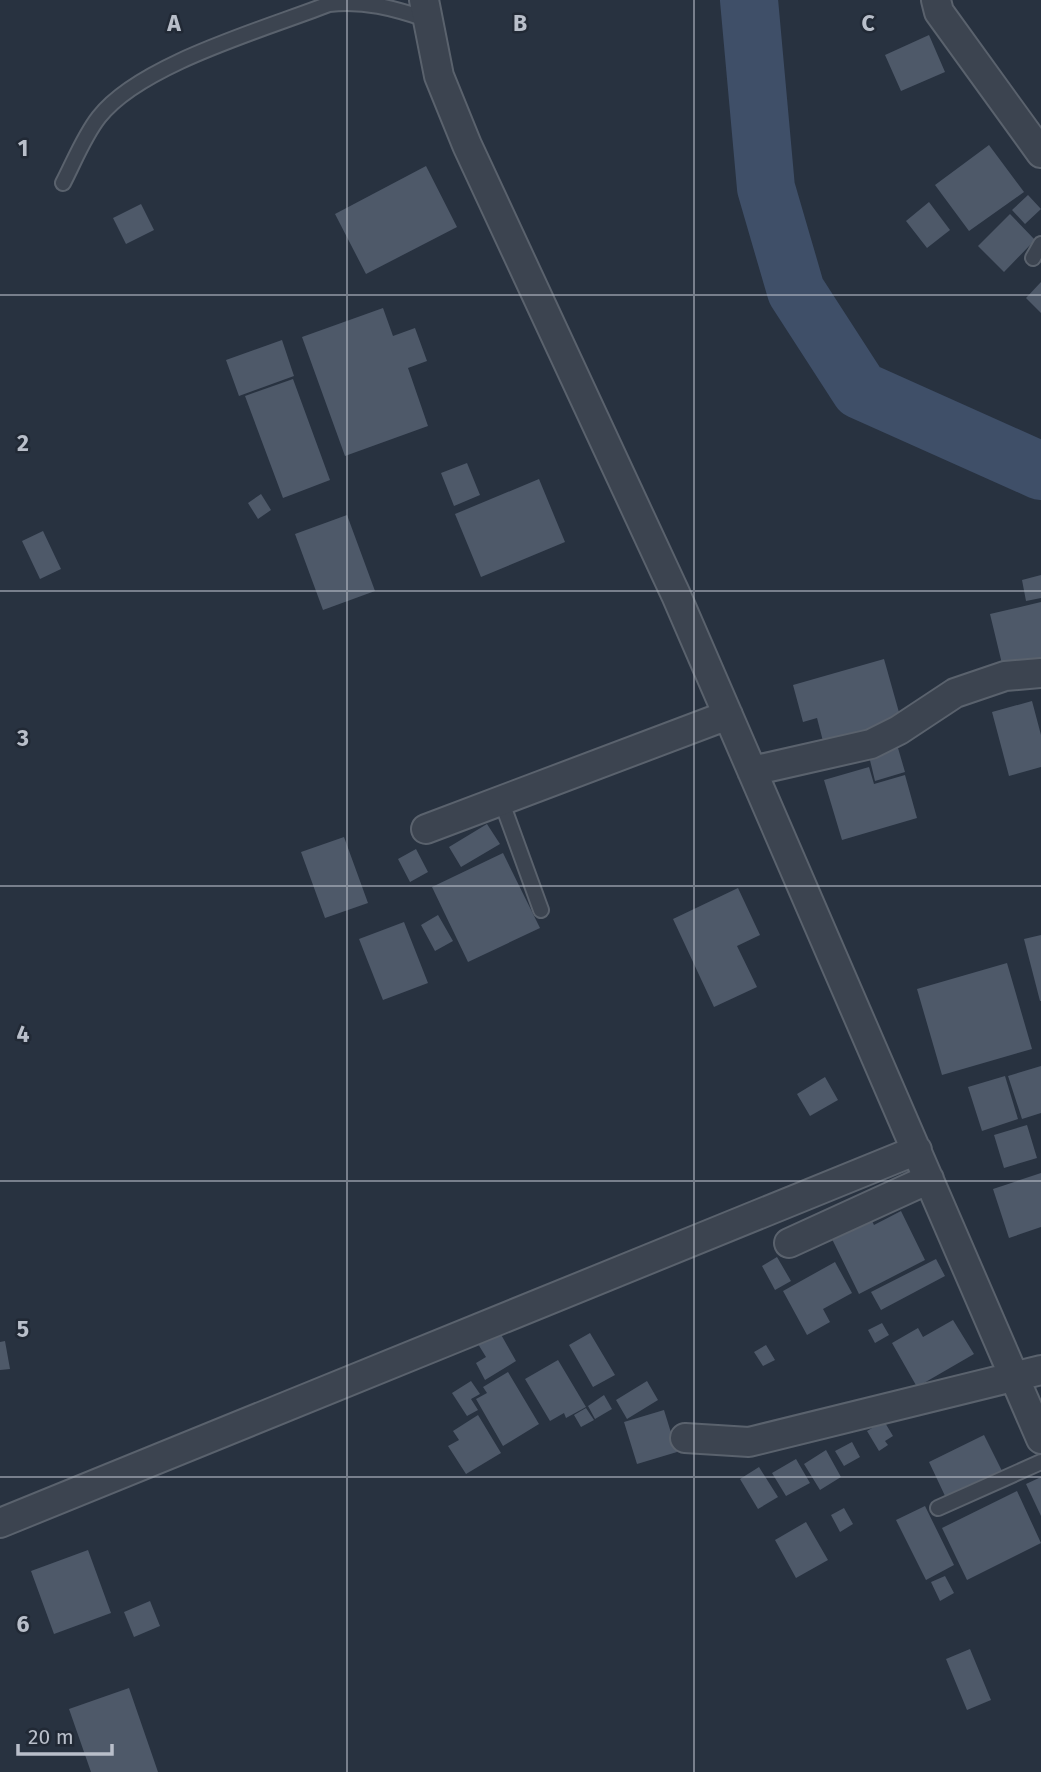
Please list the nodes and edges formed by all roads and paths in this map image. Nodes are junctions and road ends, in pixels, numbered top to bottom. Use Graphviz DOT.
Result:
graph roads {
  1 [pos="936,0"];
  2 [pos="425,9"];
  3 [pos="1041,153"];
  4 [pos="63,183"];
  5 [pos="1041,244"];
  6 [pos="1033,258"];
  7 [pos="1041,673"];
  8 [pos="728,715"];
  9 [pos="752,771"];
  10 [pos="501,800"];
  11 [pos="426,829"];
  12 [pos="541,910"];
  13 [pos="917,1150"];
  14 [pos="929,1179"];
  15 [pos="789,1242"];
  16 [pos="1028,1374"];
  17 [pos="685,1438"];
  18 [pos="1041,1439"];
  19 [pos="1041,1462"];
  20 [pos="938,1508"];
  21 [pos="0,1523"];
  1 -- 3 [label="street"];
  2 -- 4 [label="lane"];
  2 -- 8 [label="street"];
  5 -- 6 [label="lane"];
  7 -- 9 [label="street"];
  8 -- 9 [label="street"];
  8 -- 10 [label="street"];
  9 -- 13 [label="street"];
  10 -- 11 [label="street"];
  10 -- 12 [label="lane"];
  13 -- 14 [label="street"];
  13 -- 21 [label="street"];
  14 -- 15 [label="street"];
  14 -- 16 [label="street"];
  16 -- 17 [label="street"];
  16 -- 18 [label="street"];
  19 -- 20 [label="lane"];
}
